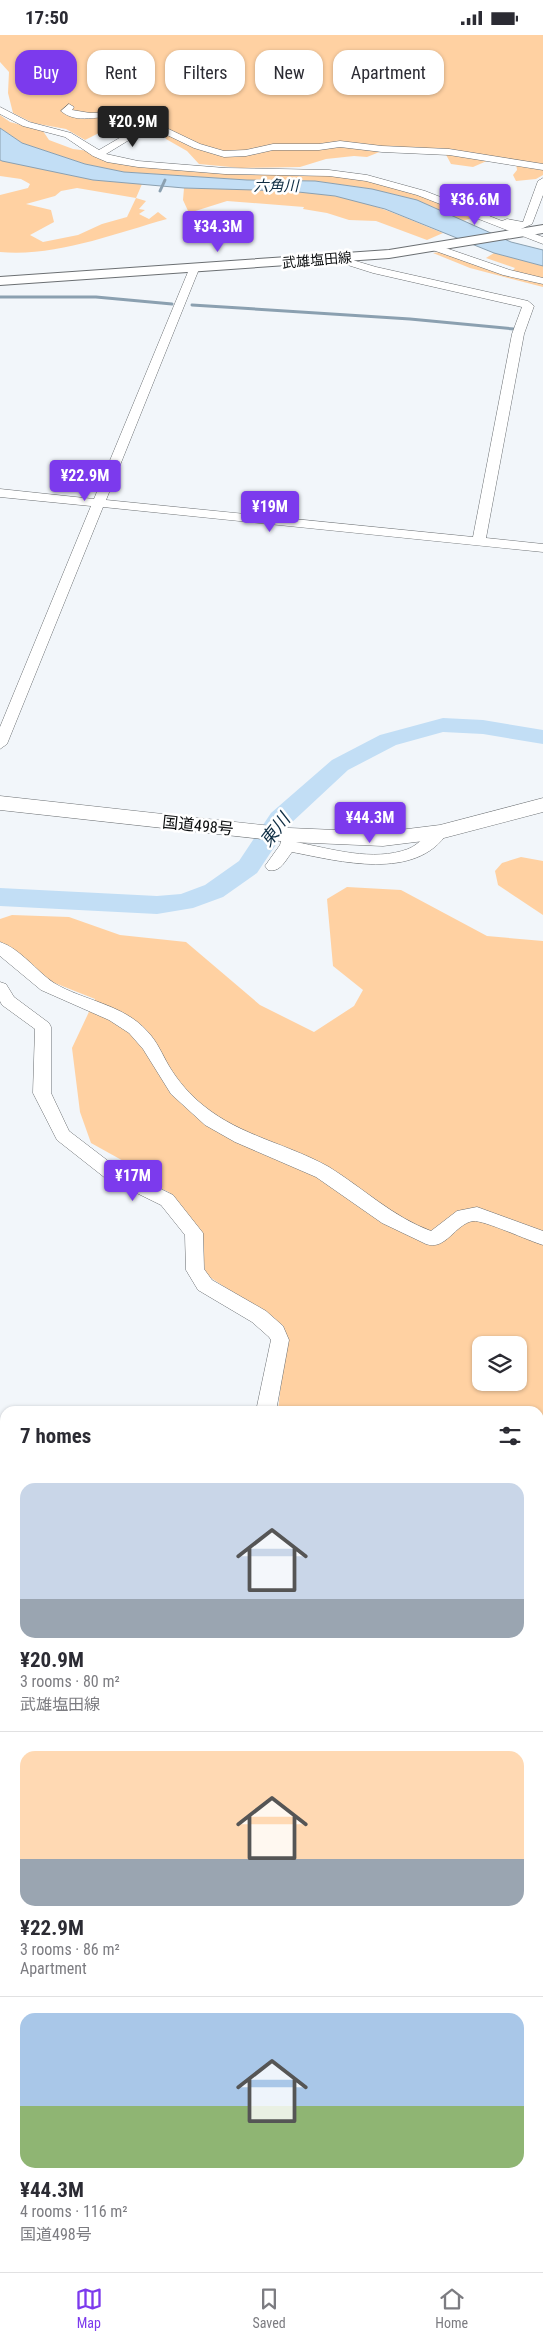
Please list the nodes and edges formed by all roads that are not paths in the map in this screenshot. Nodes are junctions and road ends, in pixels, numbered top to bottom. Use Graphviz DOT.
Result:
graph roads {
  1 [pos="69,107"];
  2 [pos="0,111"];
  3 [pos="168,132"];
  4 [pos="97,153"];
  5 [pos="543,167"];
  6 [pos="543,181"];
  7 [pos="491,219"];
  8 [pos="543,229"];
  9 [pos="519,233"];
  10 [pos="543,241"];
  11 [pos="436,247"];
  12 [pos="339,259"];
  13 [pos="194,269"];
  14 [pos="0,281"];
  15 [pos="543,281"];
  16 [pos="0,493"];
  17 [pos="100,502"];
  18 [pos="479,541"];
  19 [pos="543,548"];
  20 [pos="0,744"];
  21 [pos="0,803"];
  22 [pos="543,805"];
  23 [pos="288,841"];
  24 [pos="273,867"];
  25 [pos="0,948"];
  26 [pos="0,987"];
  27 [pos="543,1238"];
  28 [pos="267,1406"];
  1 -- 3 [label="street"];
  2 -- 4 [label="street"];
  3 -- 4 [label="street"];
  3 -- 5 [label="street"];
  4 -- 7 [label="street"];
  6 -- 7 [label="street"];
  7 -- 9 [label="street"];
  8 -- 9 [label="main road, 武雄塩田線"];
  9 -- 10 [label="street"];
  9 -- 11 [label="main road, 武雄塩田線"];
  11 -- 12 [label="main road, 武雄塩田線"];
  11 -- 15 [label="street"];
  12 -- 13 [label="main road, 武雄塩田線"];
  12 -- 18 [label="street"];
  13 -- 14 [label="main road, 武雄塩田線"];
  13 -- 17 [label="street"];
  16 -- 17 [label="street"];
  17 -- 18 [label="street"];
  17 -- 20 [label="street"];
  18 -- 19 [label="street"];
  21 -- 23 [label="highway, 国道498号"];
  22 -- 23 [label="highway, 国道498号"];
  23 -- 24 [label="street"];
  25 -- 27 [label="street"];
  26 -- 28 [label="street"];
}
